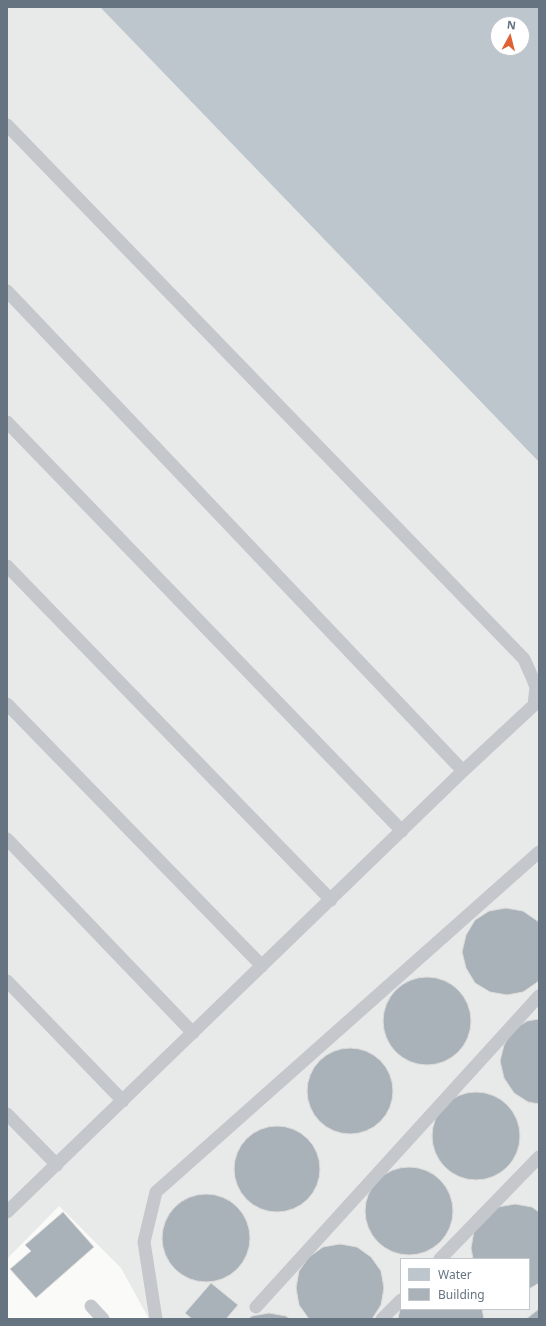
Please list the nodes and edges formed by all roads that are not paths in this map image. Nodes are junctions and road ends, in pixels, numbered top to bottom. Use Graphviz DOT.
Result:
graph roads {
  1 [pos="7,125"];
  2 [pos="7,291"];
  3 [pos="7,422"];
  4 [pos="7,566"];
  5 [pos="7,704"];
  6 [pos="464,771"];
  7 [pos="402,831"];
  8 [pos="7,839"];
  9 [pos="539,852"];
  10 [pos="331,900"];
  11 [pos="262,966"];
  12 [pos="7,980"];
  13 [pos="539,996"];
  14 [pos="193,1033"];
  15 [pos="123,1101"];
  16 [pos="7,1114"];
  17 [pos="539,1157"];
  18 [pos="56,1165"];
  19 [pos="7,1212"];
  20 [pos="441,1258"];
  21 [pos="400,1301"];
  22 [pos="91,1306"];
  23 [pos="256,1307"];
  24 [pos="103,1319"];
  25 [pos="156,1319"];
  26 [pos="382,1319"];
  1 -- 6 [label="lane"];
  2 -- 6 [label="lane"];
  3 -- 7 [label="lane"];
  4 -- 10 [label="lane"];
  5 -- 11 [label="lane"];
  6 -- 7 [label="lane"];
  7 -- 10 [label="lane"];
  8 -- 14 [label="lane"];
  9 -- 25 [label="lane"];
  10 -- 11 [label="lane"];
  11 -- 14 [label="lane"];
  12 -- 15 [label="lane"];
  13 -- 23 [label="lane"];
  14 -- 15 [label="lane"];
  15 -- 18 [label="lane"];
  16 -- 18 [label="lane"];
  17 -- 20 [label="lane"];
  18 -- 19 [label="lane"];
  21 -- 26 [label="lane"];
  22 -- 24 [label="lane"];
}
